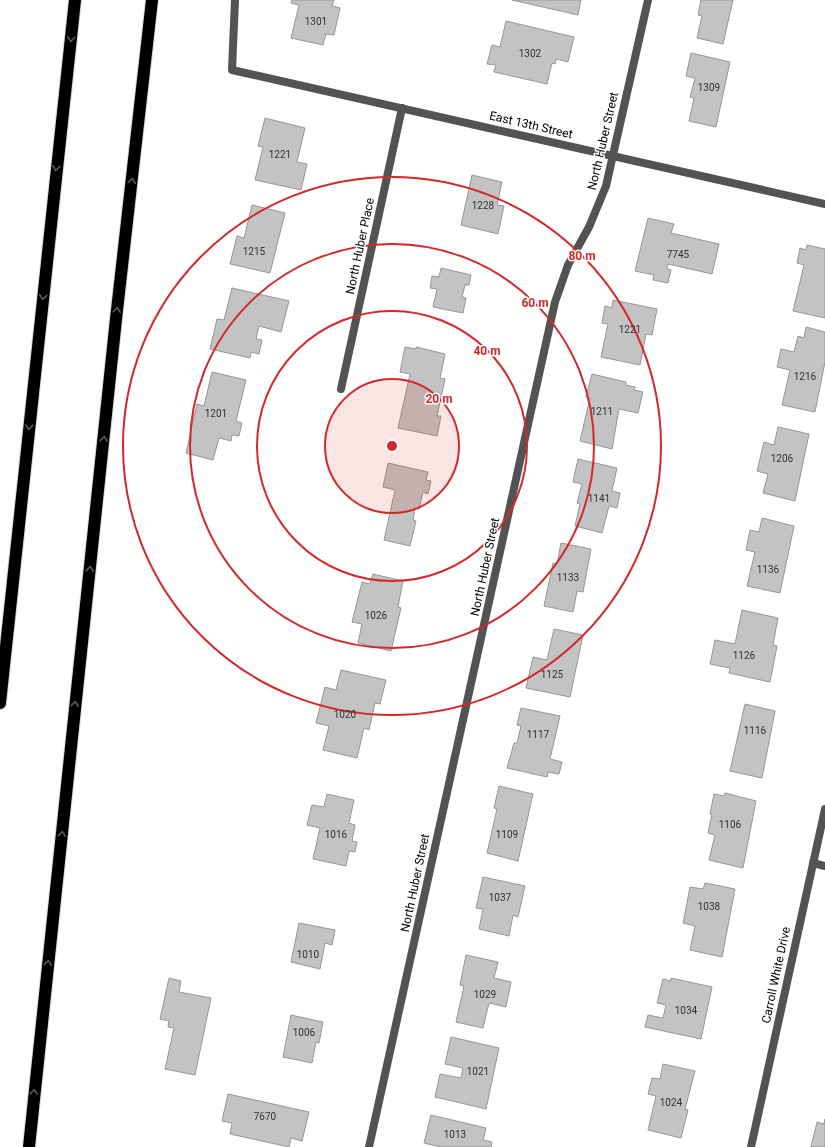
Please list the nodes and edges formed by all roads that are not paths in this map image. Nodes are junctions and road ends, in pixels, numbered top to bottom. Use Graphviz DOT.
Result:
graph roads {
  1 [pos="75,0"];
  2 [pos="152,0"];
  3 [pos="235,0"];
  4 [pos="648,0"];
  5 [pos="402,108"];
  6 [pos="613,156"];
  7 [pos="825,204"];
  8 [pos="341,389"];
  9 [pos="0,703"];
  10 [pos="825,809"];
  11 [pos="813,863"];
  12 [pos="825,866"];
  13 [pos="29,1147"];
  14 [pos="370,1147"];
  15 [pos="751,1147"];
  1 -- 9 [label="highway, one-way"];
  13 -- 2 [label="highway, one-way"];
  3 -- 5 [label="street, East 13th Street"];
  4 -- 6 [label="street, North Huber Street"];
  5 -- 6 [label="street, East 13th Street"];
  5 -- 8 [label="street, North Huber Place"];
  6 -- 7 [label="street, East 13th Street"];
  6 -- 14 [label="street, North Huber Street"];
  10 -- 11 [label="street, Carroll White Drive"];
  11 -- 12 [label="street"];
  11 -- 15 [label="street, Carroll White Drive"];
}
